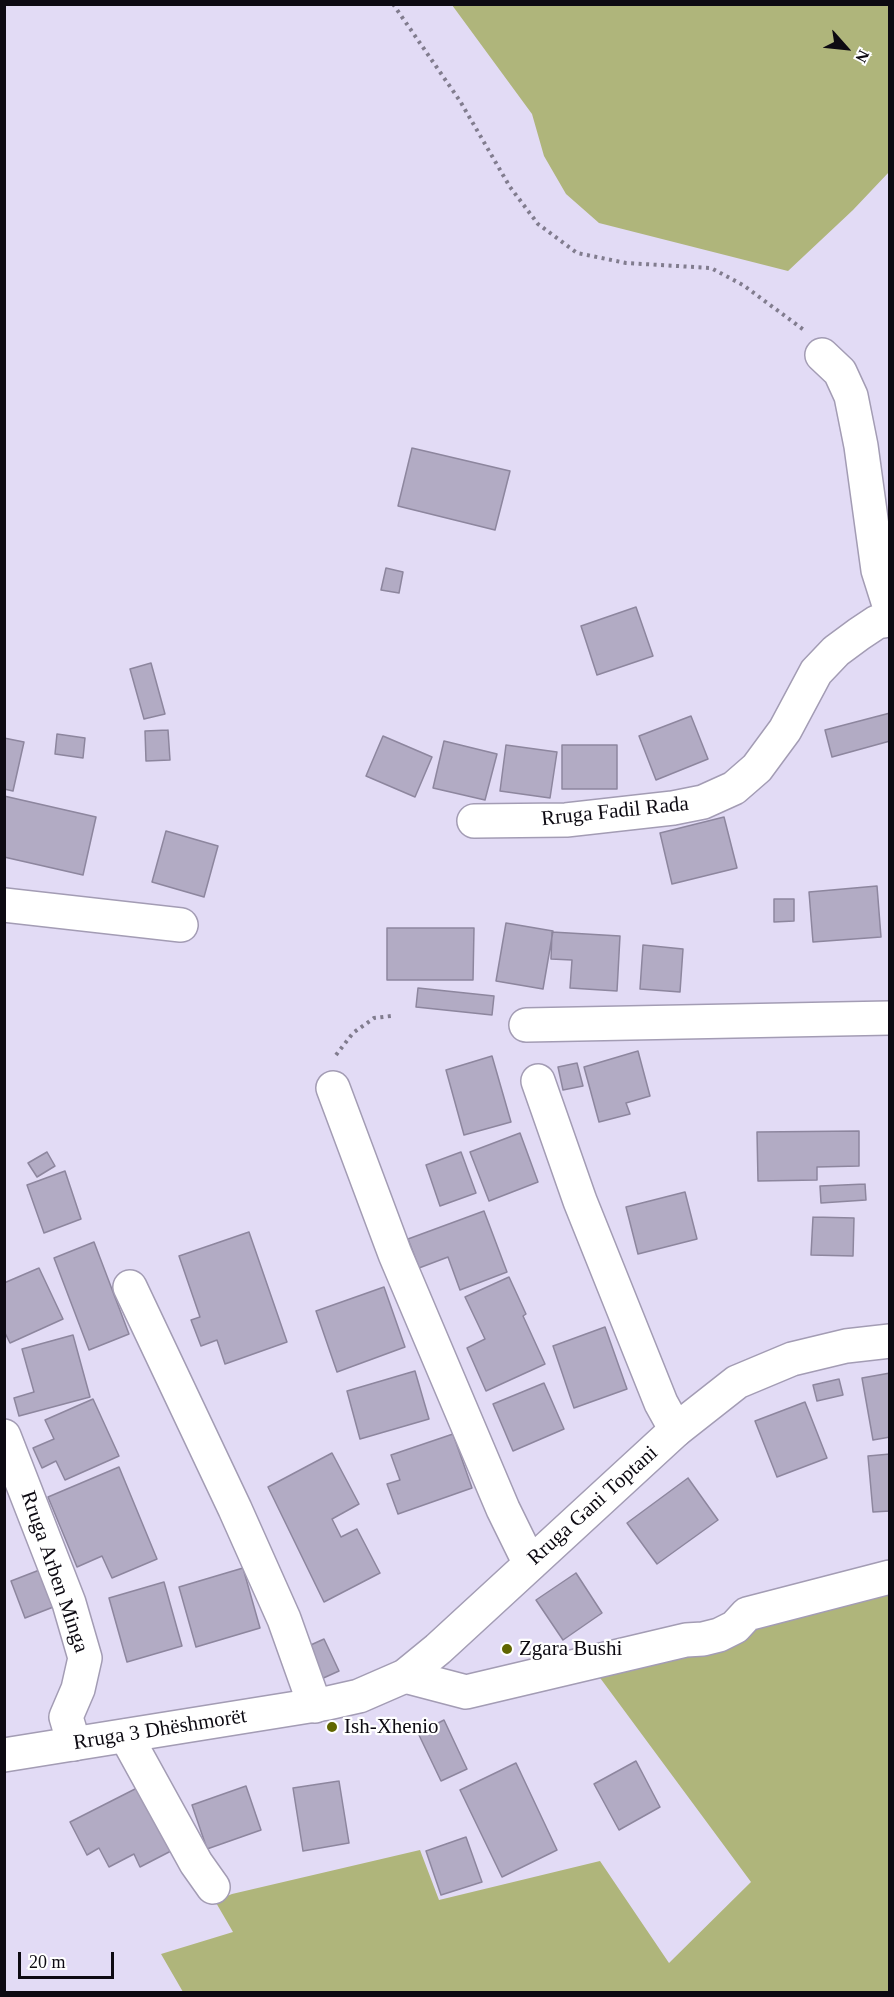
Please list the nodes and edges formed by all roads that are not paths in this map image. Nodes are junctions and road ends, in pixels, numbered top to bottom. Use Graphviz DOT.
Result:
graph roads {
  1 [pos="822,355"];
  2 [pos="890,608"];
  3 [pos="890,620"];
  4 [pos="474,820"];
  5 [pos="4,905"];
  6 [pos="181,925"];
  7 [pos="890,1018"];
  8 [pos="526,1025"];
  9 [pos="538,1081"];
  10 [pos="333,1088"];
  11 [pos="130,1287"];
  12 [pos="890,1341"];
  13 [pos="676,1430"];
  14 [pos="4,1436"];
  15 [pos="530,1564"];
  16 [pos="890,1577"];
  17 [pos="405,1676"];
  18 [pos="315,1706"];
  19 [pos="126,1736"];
  20 [pos="74,1744"];
  21 [pos="4,1755"];
  22 [pos="213,1887"];
  1 -- 2 [label="street"];
  3 -- 4 [label="street, Rruga Fadil Rada"];
  5 -- 6 [label="street"];
  7 -- 8 [label="street"];
  9 -- 13 [label="street"];
  10 -- 15 [label="street"];
  11 -- 18 [label="street"];
  12 -- 13 [label="street, Rruga Gani Toptani"];
  13 -- 15 [label="street, Rruga Gani Toptani"];
  14 -- 20 [label="street, Rruga Arben Minga"];
  15 -- 17 [label="street, Rruga Gani Toptani"];
  16 -- 17 [label="street"];
  17 -- 18 [label="street, Rruga Gani Toptani"];
  18 -- 19 [label="street, Rruga 3 Dhëshmorët"];
  19 -- 20 [label="street, Rruga 3 Dhëshmorët"];
  19 -- 22 [label="street"];
  20 -- 21 [label="street, Rruga 3 Dhëshmorët"];
}
